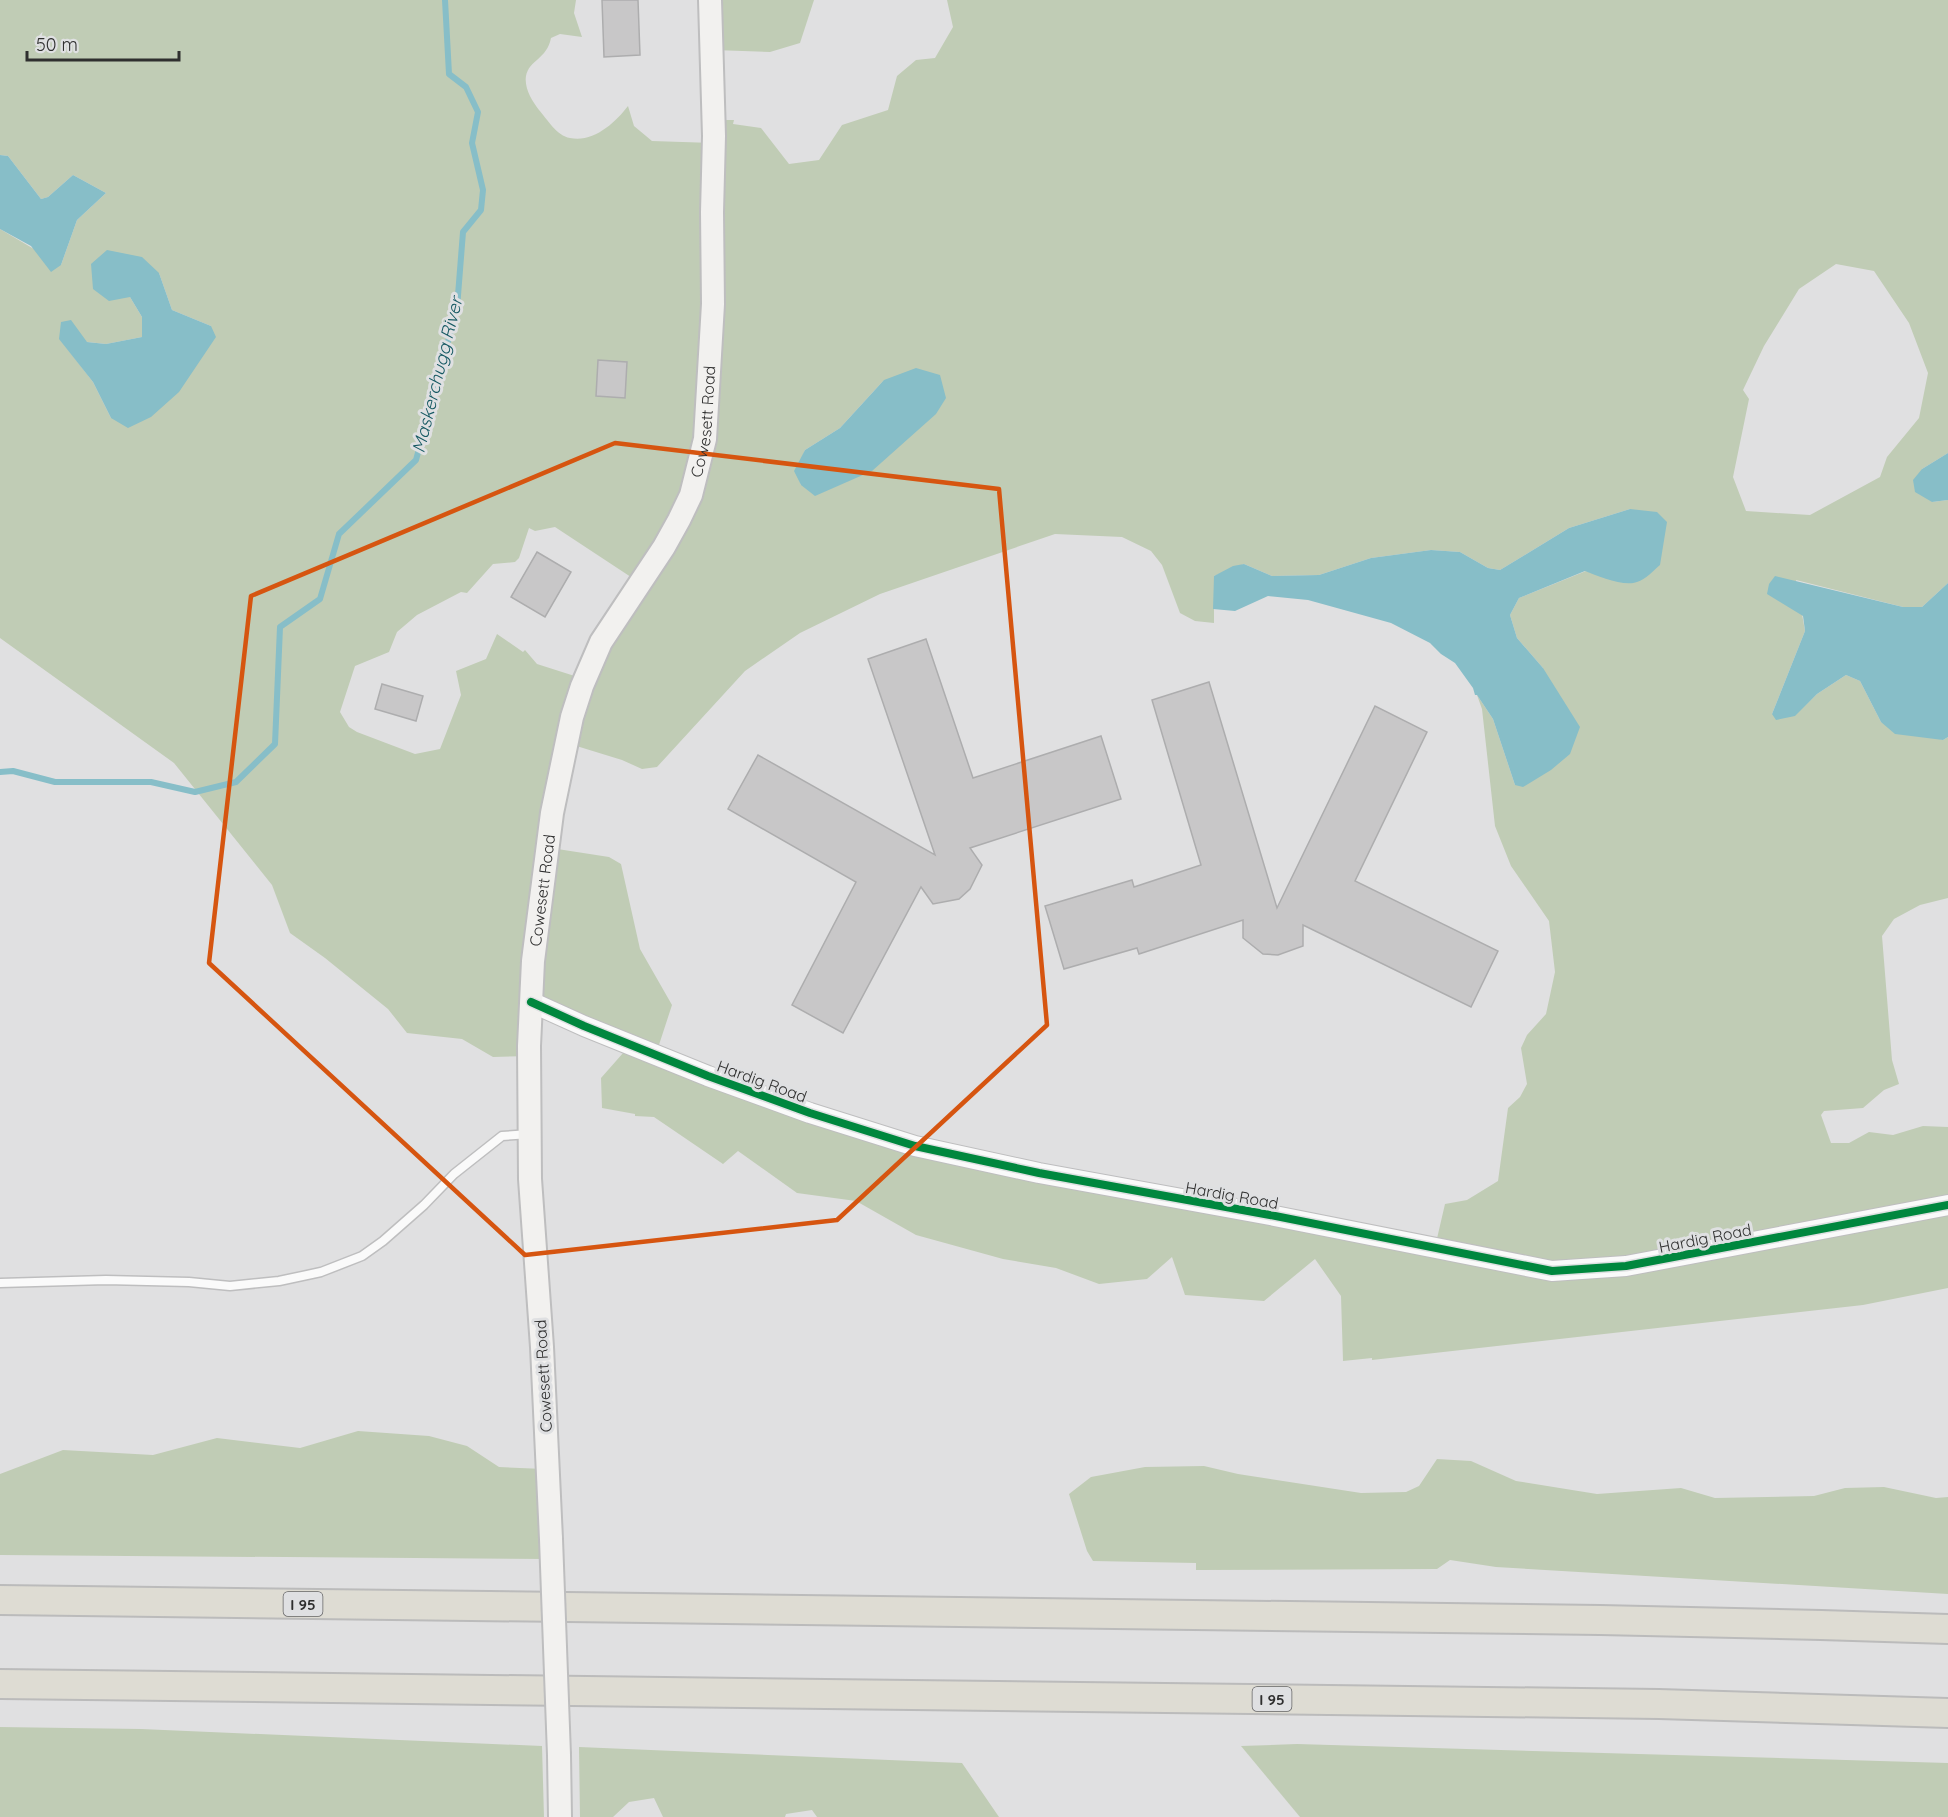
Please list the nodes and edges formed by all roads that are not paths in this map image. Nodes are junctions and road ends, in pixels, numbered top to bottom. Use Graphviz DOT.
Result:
graph roads {
  1 [pos="710,0"];
  2 [pos="531,1002"];
  3 [pos="530,1134"];
  4 [pos="1948,1205"];
  5 [pos="0,1283"];
  6 [pos="0,1600"];
  7 [pos="1948,1629"];
  8 [pos="0,1684"];
  9 [pos="1948,1713"];
  10 [pos="560,1817"];
  1 -- 2 [label="main road, Cowesett Road"];
  2 -- 3 [label="main road, Cowesett Road"];
  2 -- 4 [label="street, Hardig Road"];
  3 -- 5 [label="lane"];
  3 -- 10 [label="main road, Cowesett Road, bridge"];
  6 -- 7 [label="highway, I 95"];
  8 -- 9 [label="highway, I 95"];
}
